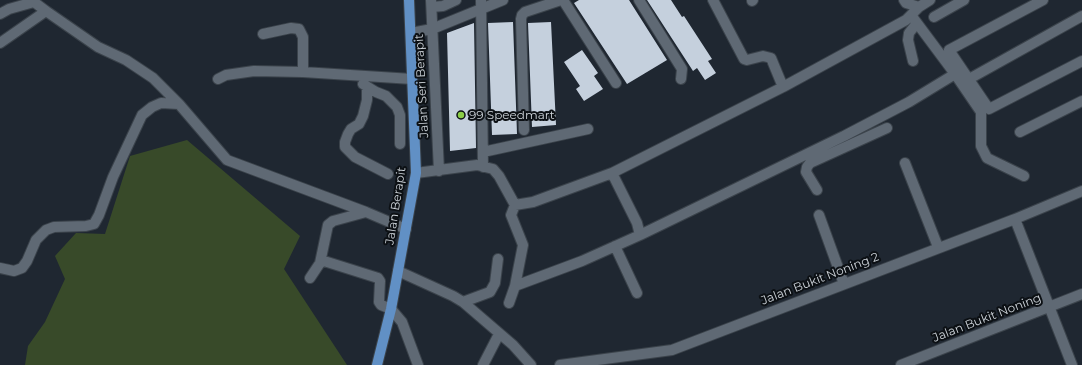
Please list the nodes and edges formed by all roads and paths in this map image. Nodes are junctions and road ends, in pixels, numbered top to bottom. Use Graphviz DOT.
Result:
graph roads {
  1 [pos="408,0"];
  2 [pos="456,0"];
  3 [pos="503,0"];
  4 [pos="560,0"];
  5 [pos="639,0"];
  6 [pos="713,0"];
  7 [pos="904,0"];
  8 [pos="930,0"];
  9 [pos="1042,0"];
  10 [pos="38,1"];
  11 [pos="544,2"];
  12 [pos="958,2"];
  13 [pos="432,4"];
  14 [pos="481,5"];
  15 [pos="919,7"];
  16 [pos="46,11"];
  17 [pos="0,14"];
  18 [pos="1082,16"];
  19 [pos="934,17"];
  20 [pos="914,19"];
  21 [pos="432,29"];
  22 [pos="411,33"];
  23 [pos="263,34"];
  24 [pos="0,43"];
  25 [pos="913,61"];
  26 [pos="1082,61"];
  27 [pos="303,72"];
  28 [pos="955,74"];
  29 [pos="360,76"];
  30 [pos="218,79"];
  31 [pos="412,79"];
  32 [pos="681,79"];
  33 [pos="969,79"];
  34 [pos="616,84"];
  35 [pos="367,87"];
  36 [pos="784,87"];
  37 [pos="1082,101"];
  38 [pos="179,104"];
  39 [pos="887,128"];
  40 [pos="588,129"];
  41 [pos="524,130"];
  42 [pos="1020,132"];
  43 [pos="834,141"];
  44 [pos="400,144"];
  45 [pos="838,150"];
  46 [pos="483,152"];
  47 [pos="905,163"];
  48 [pos="483,167"];
  49 [pos="439,171"];
  50 [pos="416,173"];
  51 [pos="612,173"];
  52 [pos="388,174"];
  53 [pos="1024,176"];
  54 [pos="816,190"];
  55 [pos="1082,191"];
  56 [pos="515,205"];
  57 [pos="366,212"];
  58 [pos="819,215"];
  59 [pos="1015,218"];
  60 [pos="406,229"];
  61 [pos="640,235"];
  62 [pos="615,246"];
  63 [pos="938,247"];
  64 [pos="498,259"];
  65 [pos="320,263"];
  66 [pos="0,268"];
  67 [pos="398,271"];
  68 [pos="310,278"];
  69 [pos="844,284"];
  70 [pos="515,286"];
  71 [pos="637,293"];
  72 [pos="1082,294"];
  73 [pos="463,302"];
  74 [pos="509,303"];
  75 [pos="1050,308"];
  76 [pos="391,310"];
  77 [pos="500,334"];
  78 [pos="377,365"];
  79 [pos="418,365"];
  80 [pos="484,365"];
  81 [pos="531,365"];
  82 [pos="560,365"];
  83 [pos="901,365"];
  84 [pos="1072,365"];
  1 -- 22 [label="main road, Jalan Berapit"];
  2 -- 13 [label="street"];
  3 -- 14 [label="street"];
  4 -- 11 [label="street"];
  4 -- 34 [label="street"];
  5 -- 32 [label="street"];
  6 -- 36 [label="street"];
  7 -- 15 [label="street"];
  8 -- 15 [label="street"];
  9 -- 33 [label="street"];
  10 -- 16 [label="street"];
  10 -- 17 [label="street"];
  11 -- 41 [label="street"];
  12 -- 19 [label="street"];
  13 -- 21 [label="street, Jalan Seri Berapit"];
  14 -- 21 [label="street"];
  14 -- 46 [label="street"];
  15 -- 20 [label="street"];
  16 -- 24 [label="street"];
  16 -- 38 [label="street"];
  18 -- 33 [label="street"];
  20 -- 25 [label="street"];
  20 -- 28 [label="street"];
  20 -- 36 [label="street"];
  21 -- 22 [label="street"];
  21 -- 49 [label="street, Jalan Seri Berapit"];
  22 -- 31 [label="main road, Jalan Berapit"];
  23 -- 27 [label="street"];
  26 -- 33 [label="street"];
  27 -- 29 [label="street"];
  27 -- 30 [label="street"];
  28 -- 43 [label="street"];
  28 -- 53 [label="street"];
  29 -- 31 [label="street"];
  29 -- 35 [label="street"];
  31 -- 50 [label="main road, Jalan Berapit"];
  35 -- 44 [label="street"];
  35 -- 52 [label="street"];
  36 -- 51 [label="street"];
  37 -- 42 [label="street"];
  38 -- 57 [label="street"];
  38 -- 66 [label="street"];
  39 -- 45 [label="street"];
  40 -- 46 [label="street"];
  43 -- 45 [label="street"];
  43 -- 61 [label="street"];
  45 -- 54 [label="street"];
  46 -- 48 [label="street"];
  47 -- 63 [label="street"];
  48 -- 49 [label="street"];
  48 -- 56 [label="street"];
  49 -- 50 [label="street"];
  50 -- 60 [label="main road, Jalan Berapit"];
  51 -- 56 [label="street"];
  51 -- 61 [label="street"];
  55 -- 59 [label="street, Jalan Bukit Noning 2"];
  56 -- 70 [label="street"];
  57 -- 60 [label="street"];
  57 -- 65 [label="street"];
  58 -- 69 [label="street"];
  59 -- 63 [label="street, Jalan Bukit Noning 2"];
  59 -- 75 [label="street"];
  60 -- 67 [label="main road, Jalan Berapit"];
  61 -- 62 [label="street"];
  62 -- 70 [label="street"];
  62 -- 71 [label="street"];
  63 -- 69 [label="street, Jalan Bukit Noning 2"];
  64 -- 73 [label="street"];
  65 -- 68 [label="street"];
  65 -- 76 [label="street"];
  67 -- 73 [label="street"];
  67 -- 76 [label="main road, Jalan Berapit"];
  69 -- 82 [label="street, Jalan Bukit Noning 2"];
  70 -- 74 [label="street"];
  72 -- 75 [label="street, Jalan Bukit Noning"];
  73 -- 77 [label="street"];
  75 -- 83 [label="street, Jalan Bukit Noning"];
  75 -- 84 [label="street"];
  76 -- 78 [label="main road, Jalan Berapit"];
  76 -- 79 [label="street"];
  77 -- 80 [label="street"];
  77 -- 81 [label="street"];
}
